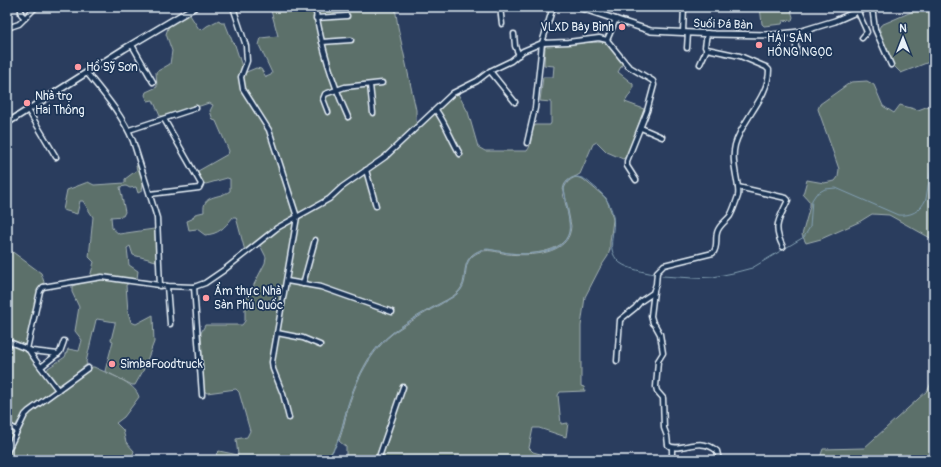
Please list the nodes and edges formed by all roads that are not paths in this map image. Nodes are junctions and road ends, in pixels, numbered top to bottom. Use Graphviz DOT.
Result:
graph roads {
  1 [pos="21,7"];
  2 [pos="36,7"];
  3 [pos="195,7"];
  4 [pos="233,7"];
  5 [pos="315,7"];
  6 [pos="500,7"];
  7 [pos="553,7"];
  8 [pos="578,7"];
  9 [pos="684,7"];
  10 [pos="866,7"];
  11 [pos="872,7"];
  12 [pos="858,12"];
  13 [pos="347,16"];
  14 [pos="25,18"];
  15 [pos="316,18"];
  16 [pos="616,19"];
  17 [pos="502,24"];
  18 [pos="7,28"];
  19 [pos="685,32"];
  20 [pos="798,32"];
  21 [pos="514,34"];
  22 [pos="707,34"];
  23 [pos="862,38"];
  24 [pos="351,40"];
  25 [pos="607,40"];
  26 [pos="322,42"];
  27 [pos="542,43"];
  28 [pos="132,45"];
  29 [pos="687,48"];
  30 [pos="707,48"];
  31 [pos="797,52"];
  32 [pos="519,55"];
  33 [pos="700,64"];
  34 [pos="891,65"];
  35 [pos="490,72"];
  36 [pos="88,73"];
  37 [pos="152,82"];
  38 [pos="382,83"];
  39 [pos="370,85"];
  40 [pos="336,90"];
  41 [pos="515,102"];
  42 [pos="196,108"];
  43 [pos="28,110"];
  44 [pos="436,110"];
  45 [pos="328,112"];
  46 [pos="373,113"];
  47 [pos="348,117"];
  48 [pos="164,119"];
  49 [pos="7,123"];
  50 [pos="641,128"];
  51 [pos="128,130"];
  52 [pos="662,137"];
  53 [pos="527,143"];
  54 [pos="460,154"];
  55 [pos="56,156"];
  56 [pos="366,170"];
  57 [pos="636,180"];
  58 [pos="738,187"];
  59 [pos="150,194"];
  60 [pos="376,206"];
  61 [pos="297,217"];
  62 [pos="315,240"];
  63 [pos="783,247"];
  64 [pos="286,281"];
  65 [pos="302,284"];
  66 [pos="160,286"];
  67 [pos="167,286"];
  68 [pos="194,287"];
  69 [pos="655,290"];
  70 [pos="392,312"];
  71 [pos="170,324"];
  72 [pos="277,334"];
  73 [pos="7,341"];
  74 [pos="64,341"];
  75 [pos="320,345"];
  76 [pos="28,349"];
  77 [pos="58,354"];
  78 [pos="617,361"];
  79 [pos="41,366"];
  80 [pos="88,368"];
  81 [pos="403,387"];
  82 [pos="58,390"];
  83 [pos="202,395"];
  84 [pos="289,418"];
  85 [pos="7,425"];
  86 [pos="17,430"];
  87 [pos="672,448"];
  88 [pos="7,452"];
  89 [pos="378,460"];
  90 [pos="672,460"];
  91 [pos="719,460"];
  1 -- 14 [label="street"];
  2 -- 14 [label="street"];
  3 -- 28 [label="street"];
  4 -- 61 [label="street"];
  5 -- 15 [label="street"];
  6 -- 17 [label="street"];
  7 -- 27 [label="street"];
  8 -- 16 [label="street, Suối Đá Bàn"];
  9 -- 19 [label="street"];
  10 -- 12 [label="street, Suối Đá Bàn"];
  11 -- 34 [label="street"];
  12 -- 20 [label="street, Suối Đá Bàn"];
  12 -- 23 [label="street"];
  13 -- 15 [label="street"];
  14 -- 18 [label="street"];
  15 -- 26 [label="street"];
  16 -- 19 [label="street, Suối Đá Bàn"];
  16 -- 25 [label="street"];
  19 -- 22 [label="street, Suối Đá Bàn"];
  19 -- 29 [label="street"];
  20 -- 22 [label="street, Suối Đá Bàn"];
  20 -- 31 [label="street"];
  21 -- 32 [label="street"];
  22 -- 30 [label="street"];
  24 -- 26 [label="street"];
  25 -- 27 [label="street"];
  25 -- 50 [label="street"];
  26 -- 40 [label="street"];
  27 -- 32 [label="street"];
  27 -- 53 [label="street"];
  28 -- 36 [label="street"];
  28 -- 37 [label="street"];
  30 -- 33 [label="street"];
  30 -- 58 [label="street"];
  32 -- 35 [label="street"];
  35 -- 41 [label="street"];
  35 -- 44 [label="street"];
  36 -- 43 [label="street"];
  36 -- 51 [label="street"];
  38 -- 39 [label="street"];
  39 -- 40 [label="street"];
  39 -- 46 [label="street"];
  40 -- 45 [label="street"];
  40 -- 47 [label="street"];
  42 -- 48 [label="street"];
  43 -- 49 [label="street"];
  43 -- 55 [label="street"];
  44 -- 54 [label="street"];
  44 -- 56 [label="street"];
  48 -- 51 [label="street"];
  48 -- 59 [label="street"];
  50 -- 52 [label="street"];
  50 -- 57 [label="street"];
  51 -- 59 [label="street"];
  56 -- 60 [label="street"];
  56 -- 61 [label="street"];
  58 -- 63 [label="street"];
  58 -- 69 [label="street"];
  59 -- 66 [label="street"];
  61 -- 64 [label="street"];
  61 -- 68 [label="street"];
  62 -- 65 [label="street"];
  64 -- 65 [label="street"];
  64 -- 72 [label="street"];
  65 -- 70 [label="street"];
  66 -- 67 [label="street"];
  66 -- 76 [label="street"];
  67 -- 68 [label="street"];
  67 -- 71 [label="street"];
  68 -- 83 [label="street"];
  69 -- 78 [label="street"];
  69 -- 87 [label="street"];
  72 -- 75 [label="street"];
  72 -- 84 [label="street"];
  73 -- 76 [label="street"];
  74 -- 77 [label="street"];
  76 -- 77 [label="street"];
  76 -- 79 [label="street"];
  77 -- 79 [label="street"];
  79 -- 82 [label="street"];
  80 -- 82 [label="street"];
  81 -- 89 [label="street"];
  82 -- 86 [label="street"];
  85 -- 86 [label="street"];
  86 -- 88 [label="street"];
  87 -- 90 [label="street"];
  87 -- 91 [label="street"];
}
